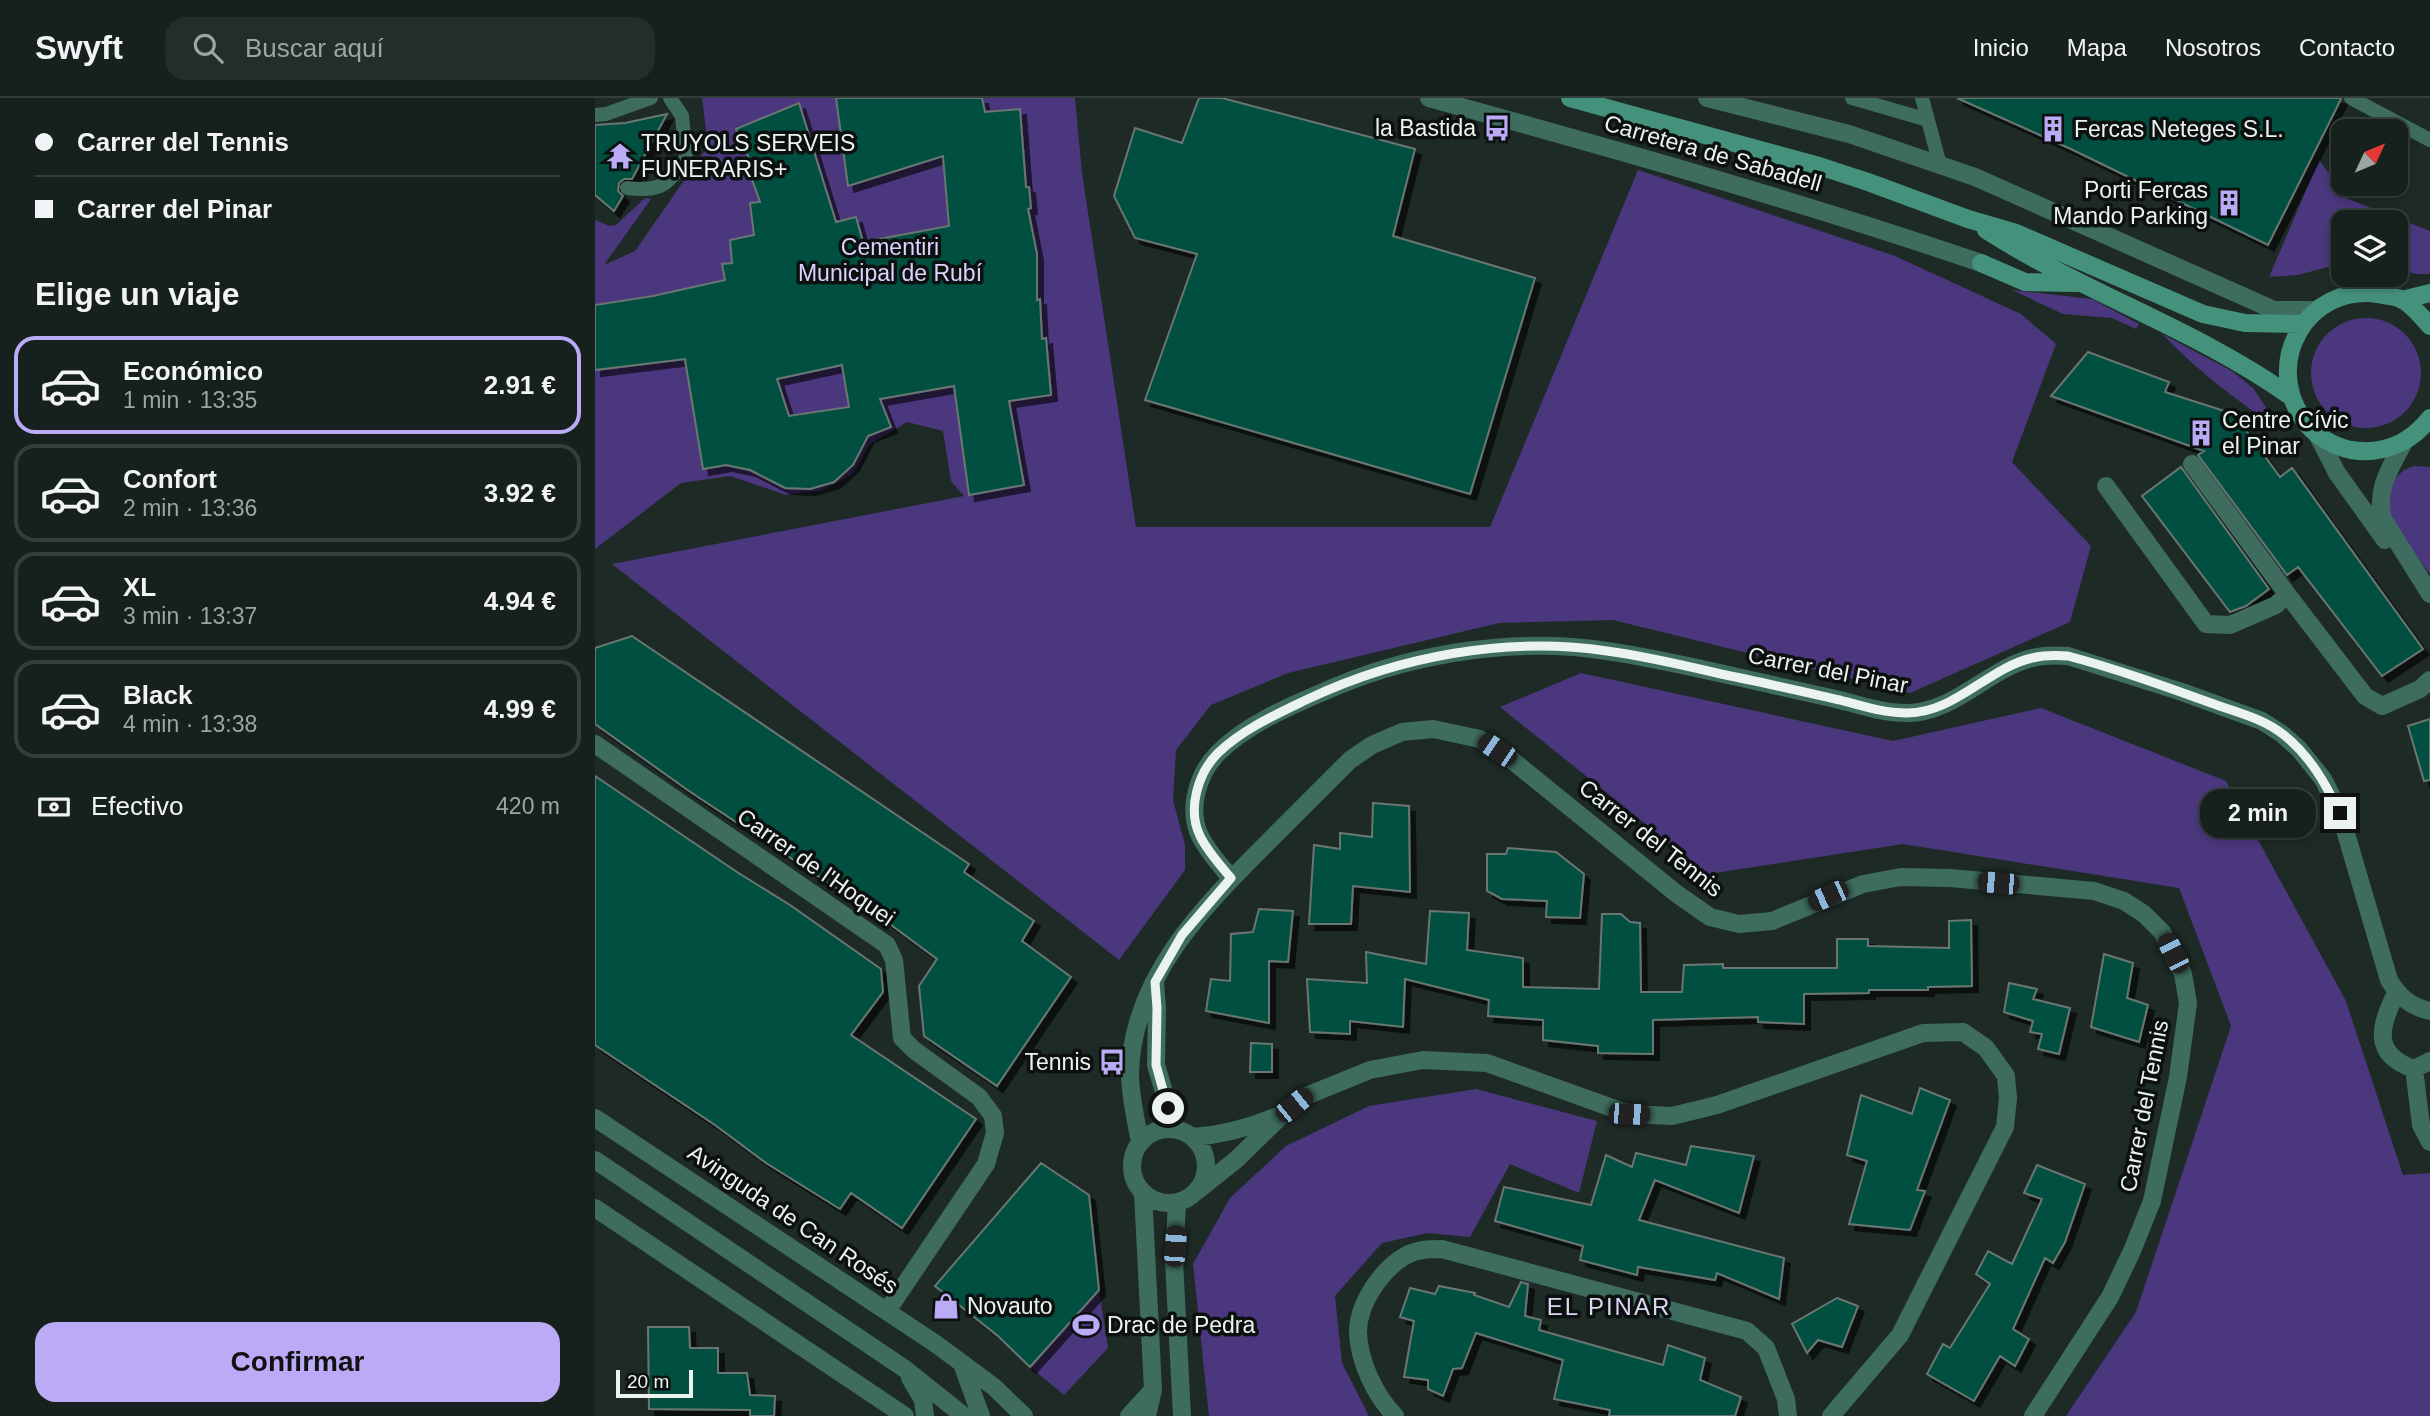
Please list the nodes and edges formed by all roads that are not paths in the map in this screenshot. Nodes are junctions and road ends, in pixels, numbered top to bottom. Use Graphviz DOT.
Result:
graph roads {
  1 [pos="651,98"];
  2 [pos="670,98"];
  3 [pos="1429,98"];
  4 [pos="1570,98"];
  5 [pos="1707,98"];
  6 [pos="1852,98"];
  7 [pos="1922,98"];
  8 [pos="2351,98"];
  9 [pos="595,115"];
  10 [pos="1928,120"];
  11 [pos="2430,140"];
  12 [pos="1940,165"];
  13 [pos="627,188"];
  14 [pos="1968,219"];
  15 [pos="1981,264"];
  16 [pos="2081,283"];
  17 [pos="2430,293"];
  18 [pos="2402,300"];
  19 [pos="2316,310"];
  20 [pos="2303,324"];
  21 [pos="2430,326"];
  22 [pos="2290,396"];
  23 [pos="2430,418"];
  24 [pos="2317,434"];
  25 [pos="2417,438"];
  26 [pos="2192,464"];
  27 [pos="2106,486"];
  28 [pos="2413,570"];
  29 [pos="2287,594"];
  30 [pos="2430,594"];
  31 [pos="2430,680"];
  32 [pos="595,744"];
  33 [pos="1231,878"];
  34 [pos="1155,982"];
  35 [pos="2396,993"];
  36 [pos="2430,1011"];
  37 [pos="2422,1065"];
  38 [pos="1282,1115"];
  39 [pos="595,1118"];
  40 [pos="1175,1129"];
  41 [pos="1193,1137"];
  42 [pos="1140,1142"];
  43 [pos="2430,1142"];
  44 [pos="595,1160"];
  45 [pos="1197,1191"];
  46 [pos="1143,1193"];
  47 [pos="1177,1202"];
  48 [pos="595,1208"];
  49 [pos="887,1311"];
  50 [pos="962,1363"];
  51 [pos="905,1369"];
  52 [pos="1153,1390"];
  53 [pos="905,1416"];
  54 [pos="925,1416"];
  55 [pos="964,1416"];
  56 [pos="981,1416"];
  57 [pos="1024,1416"];
  58 [pos="1129,1416"];
  59 [pos="1147,1416"];
  60 [pos="1182,1416"];
  61 [pos="1395,1416"];
  62 [pos="1788,1416"];
  63 [pos="1831,1416"];
  64 [pos="2033,1416"];
  1 -- 9 [label="lane"];
  2 -- 13 [label="lane"];
  3 -- 15 [label="street, Carretera de Sabadell"];
  4 -- 14 [label="main road"];
  5 -- 12 [label="street"];
  6 -- 10 [label="lane"];
  7 -- 10 [label="lane"];
  8 -- 11 [label="lane"];
  10 -- 12 [label="lane"];
  12 -- 19 [label="street"];
  14 -- 16 [label="main road"];
  14 -- 20 [label="main road"];
  15 -- 16 [label="main road"];
  16 -- 22 [label="main road"];
  17 -- 18 [label="main road"];
  18 -- 19 [label="main road"];
  18 -- 21 [label="main road"];
  19 -- 20 [label="main road"];
  20 -- 22 [label="main road"];
  22 -- 24 [label="main road"];
  23 -- 25 [label="main road"];
  24 -- 25 [label="main road"];
  24 -- 28 [label="street"];
  25 -- 28 [label="street"];
  26 -- 29 [label="street"];
  27 -- 29 [label="street"];
  28 -- 30 [label="street"];
  29 -- 31 [label="street"];
  32 -- 49 [label="street, Carrer de l'Hoquei"];
  33 -- 34 [label="street, Carrer del Tennis"];
  33 -- 35 [label="street, Carrer del Pinar"];
  33 -- 64 [label="street, Carrer del Tennis"];
  34 -- 40 [label="street"];
  34 -- 42 [label="street, Carrer del Tennis"];
  35 -- 36 [label="street"];
  35 -- 37 [label="street"];
  37 -- 43 [label="street"];
  38 -- 41 [label="street"];
  38 -- 45 [label="street"];
  38 -- 63 [label="street"];
  39 -- 49 [label="street, Avinguda de Can Rosés"];
  40 -- 41 [label="street"];
  40 -- 42 [label="street"];
  41 -- 45 [label="street"];
  42 -- 46 [label="street, Carrer del Tennis"];
  44 -- 51 [label="street"];
  45 -- 47 [label="street"];
  46 -- 47 [label="street"];
  46 -- 52 [label="street, Carrer del Tennis"];
  47 -- 60 [label="street"];
  48 -- 53 [label="street"];
  49 -- 50 [label="street, Avinguda de Can Rosés"];
  50 -- 56 [label="street"];
  50 -- 57 [label="street, Avinguda de Can Rosés"];
  51 -- 54 [label="street"];
  51 -- 55 [label="street"];
  52 -- 58 [label="street"];
  52 -- 59 [label="street, Carrer del Tennis"];
  61 -- 62 [label="street"];
}
